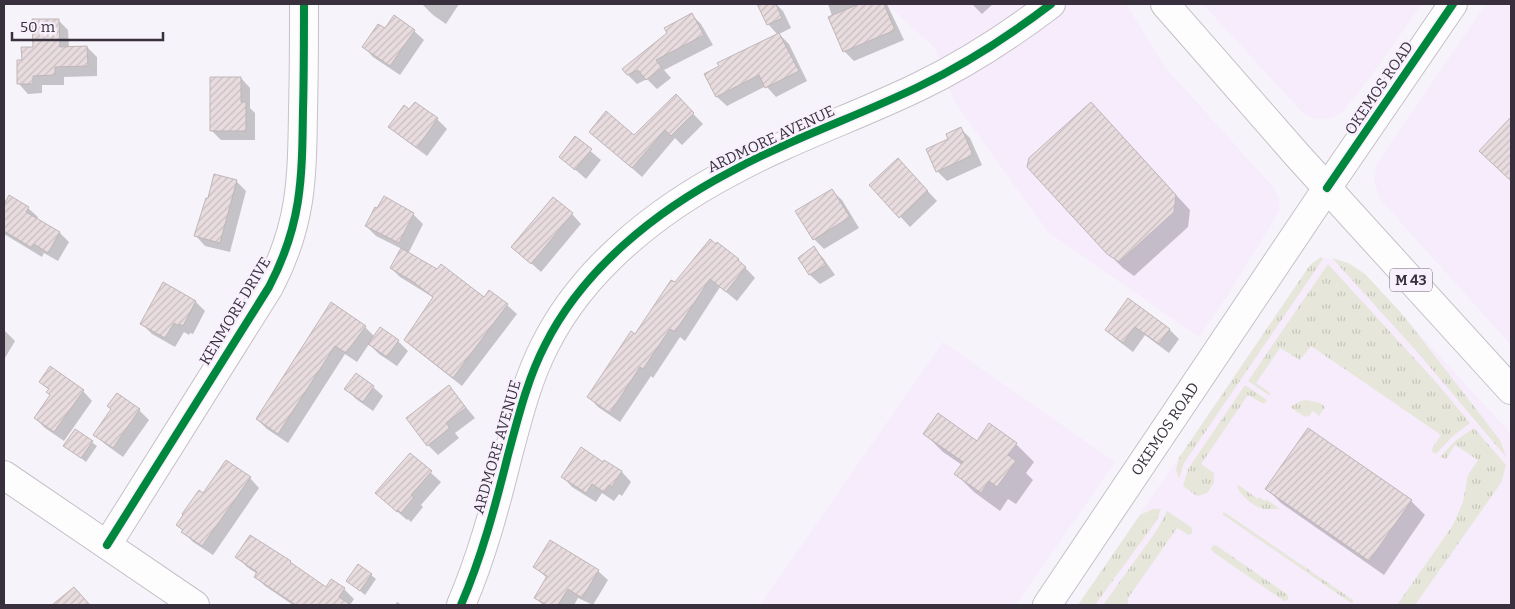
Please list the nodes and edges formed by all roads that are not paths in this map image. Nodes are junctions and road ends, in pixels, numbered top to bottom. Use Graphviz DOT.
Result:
graph roads {
  1 [pos="304,4"];
  2 [pos="321,4"];
  3 [pos="1051,4"];
  4 [pos="1164,4"];
  5 [pos="1453,4"];
  6 [pos="304,35"];
  7 [pos="1327,188"];
  8 [pos="1511,390"];
  9 [pos="4,475"];
  10 [pos="107,545"];
  11 [pos="195,605"];
  12 [pos="461,605"];
  13 [pos="1047,605"];
  1 -- 6 [label="street, KENMORE DRIVE"];
  2 -- 6 [label="street"];
  3 -- 12 [label="street, ARDMORE AVENUE"];
  4 -- 7 [label="street, M 43"];
  5 -- 7 [label="street, OKEMOS ROAD"];
  6 -- 10 [label="street, KENMORE DRIVE"];
  7 -- 8 [label="street, M 43"];
  7 -- 13 [label="street, OKEMOS ROAD"];
  9 -- 10 [label="street"];
  10 -- 11 [label="street"];
}
